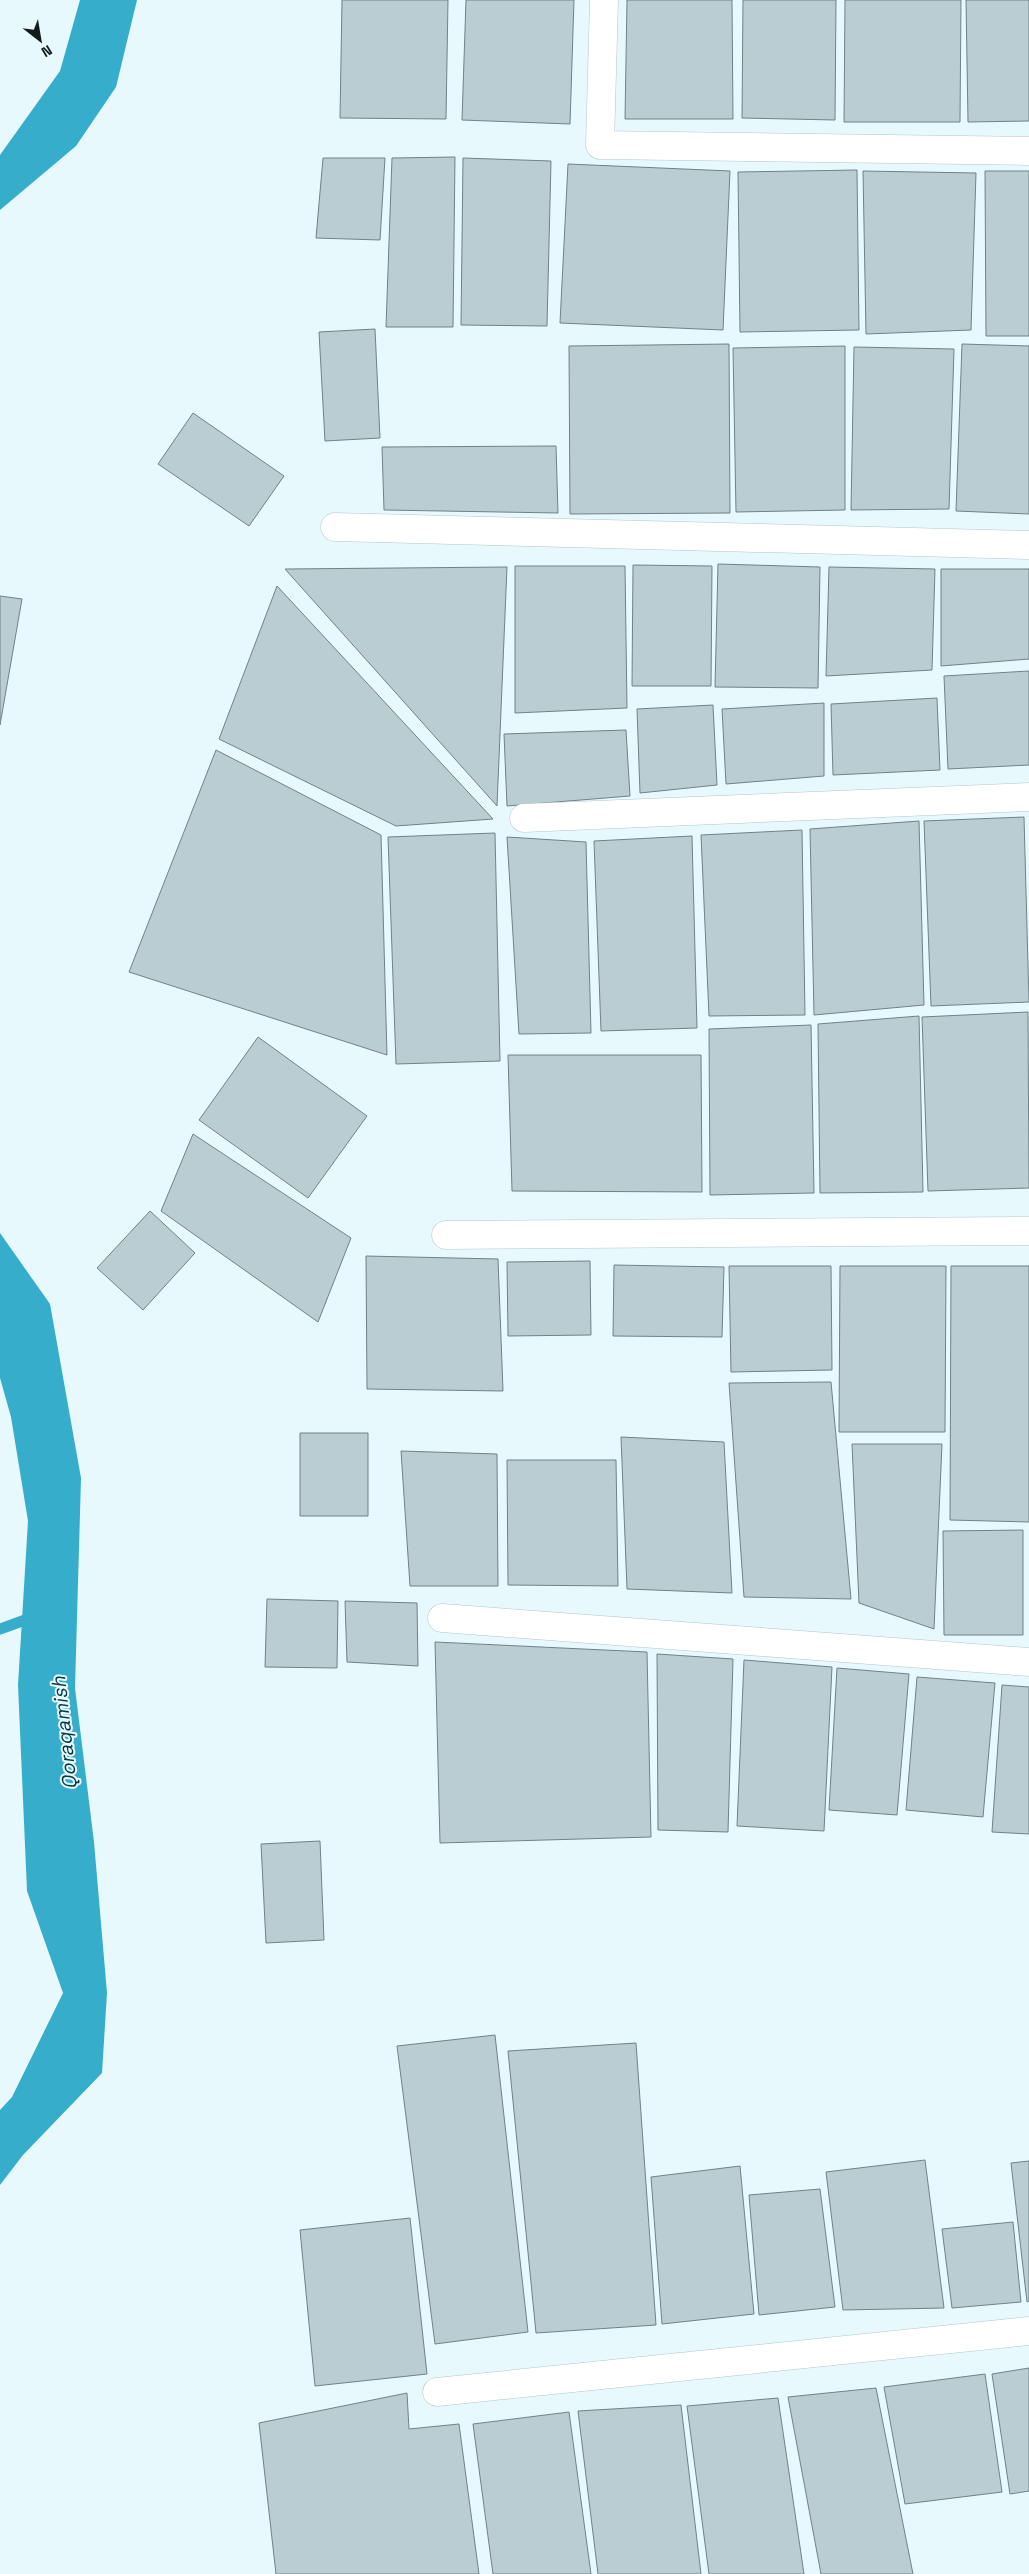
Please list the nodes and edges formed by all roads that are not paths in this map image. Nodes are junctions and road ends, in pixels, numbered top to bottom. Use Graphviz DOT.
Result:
graph roads {
  1 [pos="604,0"];
  2 [pos="1029,151"];
  3 [pos="335,527"];
  4 [pos="1029,545"];
  5 [pos="1029,797"];
  6 [pos="524,818"];
  7 [pos="1029,1231"];
  8 [pos="446,1235"];
  9 [pos="442,1618"];
  10 [pos="1029,1662"];
  11 [pos="1029,2331"];
  12 [pos="437,2392"];
  1 -- 2 [label="street"];
  3 -- 4 [label="street"];
  5 -- 6 [label="street"];
  7 -- 8 [label="street"];
  9 -- 10 [label="street"];
  11 -- 12 [label="street"];
}
